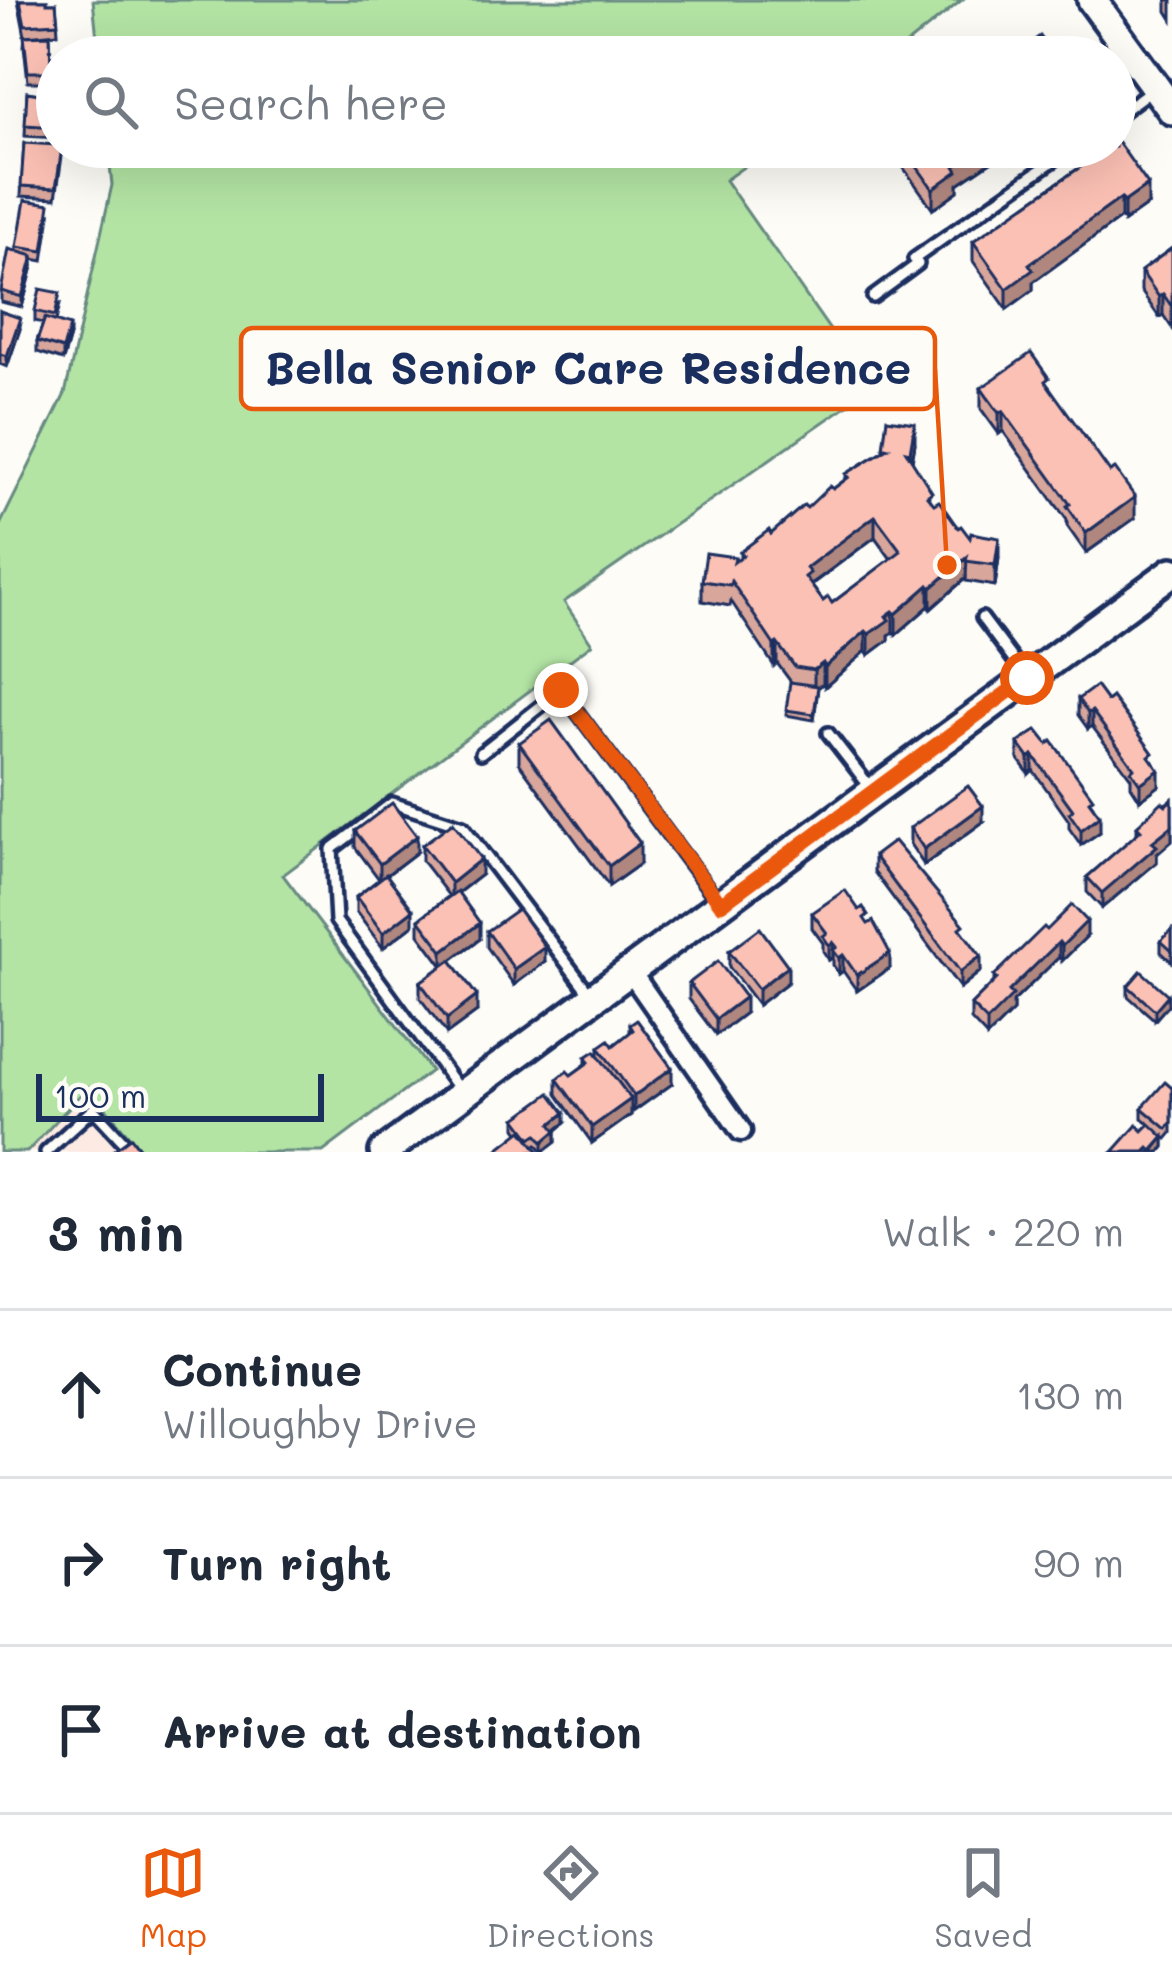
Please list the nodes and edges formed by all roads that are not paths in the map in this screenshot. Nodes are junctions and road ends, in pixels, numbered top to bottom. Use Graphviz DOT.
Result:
graph roads {
  1 [pos="1096,2"];
  2 [pos="1120,36"];
  3 [pos="1136,59"];
  4 [pos="1164,99"];
  5 [pos="1044,168"];
  6 [pos="873,297"];
  7 [pos="1172,572"];
  8 [pos="982,618"];
  9 [pos="1027,678"];
  10 [pos="828,733"];
  11 [pos="481,753"];
  12 [pos="874,792"];
  13 [pos="721,904"];
  14 [pos="630,971"];
  15 [pos="593,998"];
  16 [pos="462,1094"];
  17 [pos="741,1130"];
  18 [pos="46,1152"];
  19 [pos="133,1152"];
  20 [pos="384,1152"];
  1 -- 2 [label="street"];
  3 -- 4 [label="street"];
  5 -- 6 [label="lane"];
  7 -- 9 [label="street"];
  8 -- 9 [label="lane"];
  9 -- 12 [label="street"];
  10 -- 12 [label="lane"];
  11 -- 13 [label="lane"];
  12 -- 13 [label="street"];
  13 -- 14 [label="street"];
  14 -- 15 [label="street"];
  14 -- 17 [label="street"];
  15 -- 16 [label="street"];
  15 -- 16 [label="lane"];
  16 -- 20 [label="street"];
  18 -- 19 [label="lane"];
}
